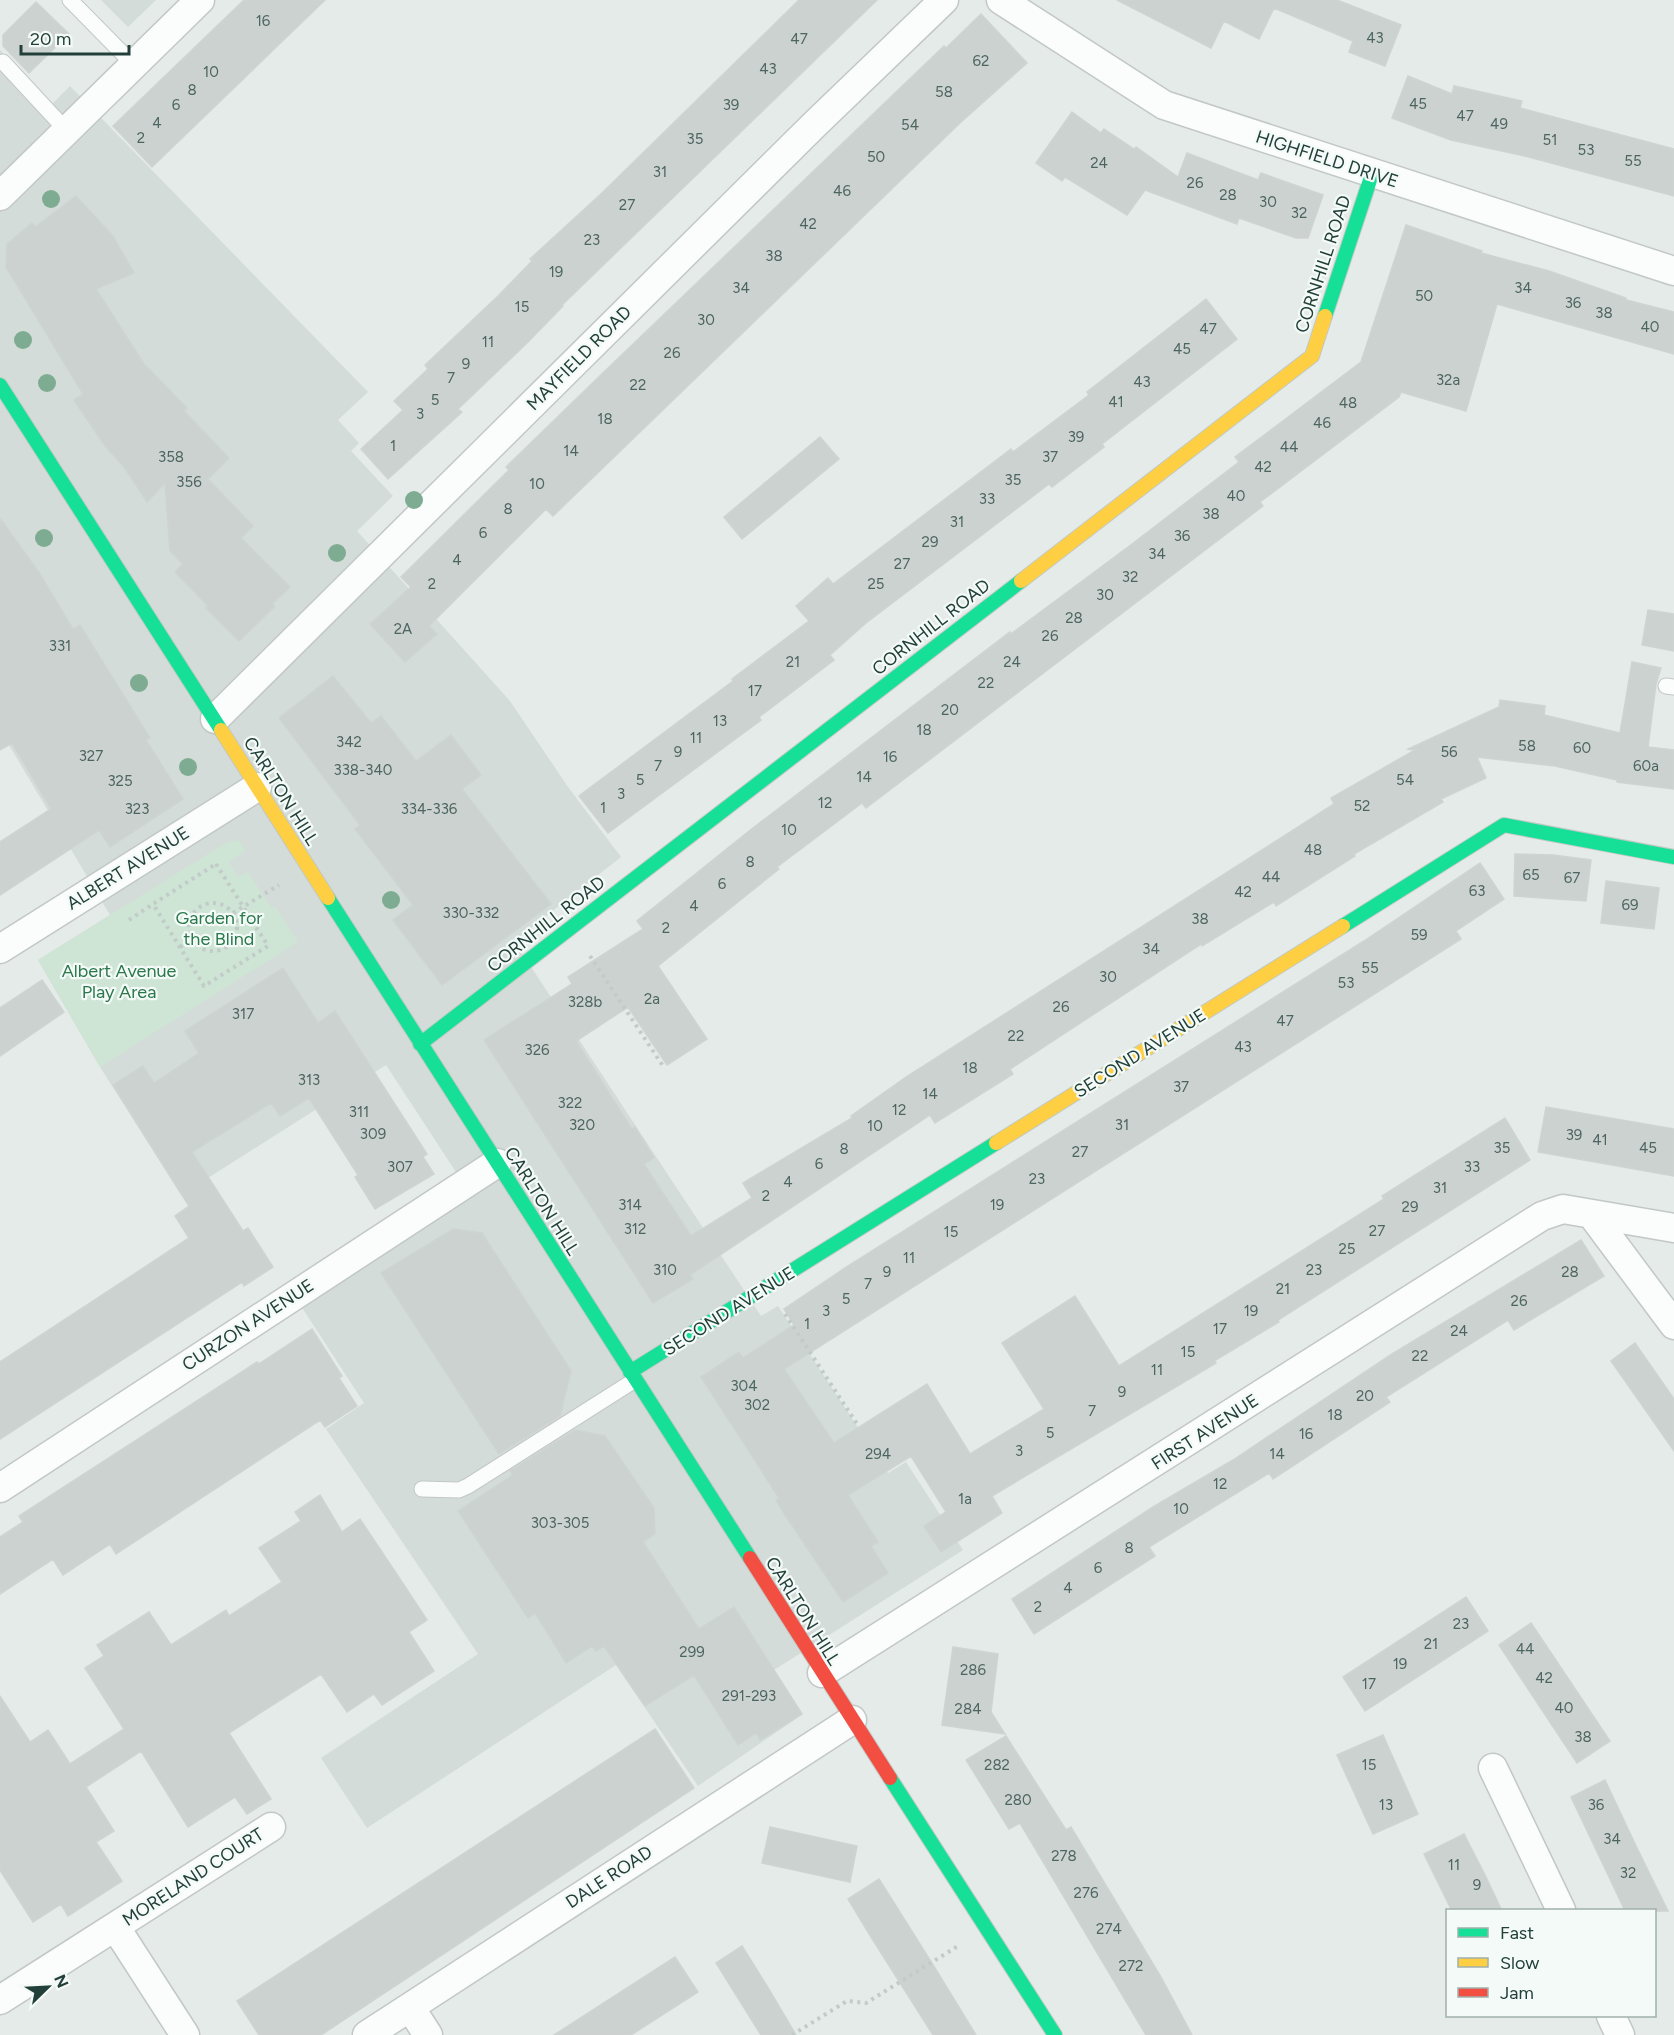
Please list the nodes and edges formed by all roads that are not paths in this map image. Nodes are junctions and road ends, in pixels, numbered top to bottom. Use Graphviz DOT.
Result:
graph roads {
  1 [pos="70,0"];
  2 [pos="200,0"];
  3 [pos="944,0"];
  4 [pos="1001,0"];
  5 [pos="3,62"];
  6 [pos="134,65"];
  7 [pos="67,131"];
  8 [pos="1372,174"];
  9 [pos="0,196"];
  10 [pos="1674,271"];
  11 [pos="0,385"];
  12 [pos="215,719"];
  13 [pos="257,787"];
  14 [pos="1674,857"];
  15 [pos="0,949"];
  16 [pos="420,1044"];
  17 [pos="497,1163"];
  18 [pos="1593,1215"];
  19 [pos="1674,1228"];
  20 [pos="1674,1325"];
  21 [pos="633,1376"];
  22 [pos="0,1488"];
  23 [pos="422,1490"];
  24 [pos="822,1673"];
  25 [pos="852,1720"];
  26 [pos="1492,1768"];
  27 [pos="271,1827"];
  28 [pos="1560,1909"];
  29 [pos="116,1928"];
  30 [pos="0,2000"];
  31 [pos="410,2007"];
  32 [pos="1611,2017"];
  33 [pos="185,2035"];
  34 [pos="367,2035"];
  35 [pos="428,2035"];
  36 [pos="1055,2035"];
  37 [pos="1620,2035"];
  1 -- 6 [label="lane"];
  2 -- 6 [label="street"];
  3 -- 12 [label="street, MAYFIELD ROAD"];
  4 -- 8 [label="street, HIGHFIELD DRIVE"];
  5 -- 7 [label="lane"];
  6 -- 7 [label="street"];
  7 -- 9 [label="street"];
  8 -- 10 [label="street, HIGHFIELD DRIVE"];
  8 -- 16 [label="street, CORNHILL ROAD"];
  11 -- 12 [label="street, CARLTON HILL"];
  12 -- 13 [label="street, CARLTON HILL"];
  13 -- 15 [label="street, ALBERT AVENUE"];
  13 -- 16 [label="street, CARLTON HILL"];
  14 -- 21 [label="street, SECOND AVENUE"];
  16 -- 17 [label="street, CARLTON HILL"];
  17 -- 21 [label="street, CARLTON HILL"];
  17 -- 22 [label="street, CURZON AVENUE"];
  18 -- 19 [label="street, FIRST AVENUE"];
  18 -- 20 [label="street"];
  18 -- 24 [label="street, FIRST AVENUE"];
  21 -- 23 [label="lane"];
  21 -- 24 [label="street, CARLTON HILL"];
  24 -- 25 [label="street, CARLTON HILL"];
  25 -- 31 [label="street, DALE ROAD"];
  25 -- 36 [label="street, CARLTON HILL"];
  26 -- 28 [label="street"];
  27 -- 29 [label="street, MORELAND COURT"];
  29 -- 30 [label="street, MORELAND COURT"];
  29 -- 33 [label="street, MORELAND COURT"];
  31 -- 34 [label="street, DALE ROAD"];
  31 -- 35 [label="street"];
  32 -- 37 [label="street"];
}
